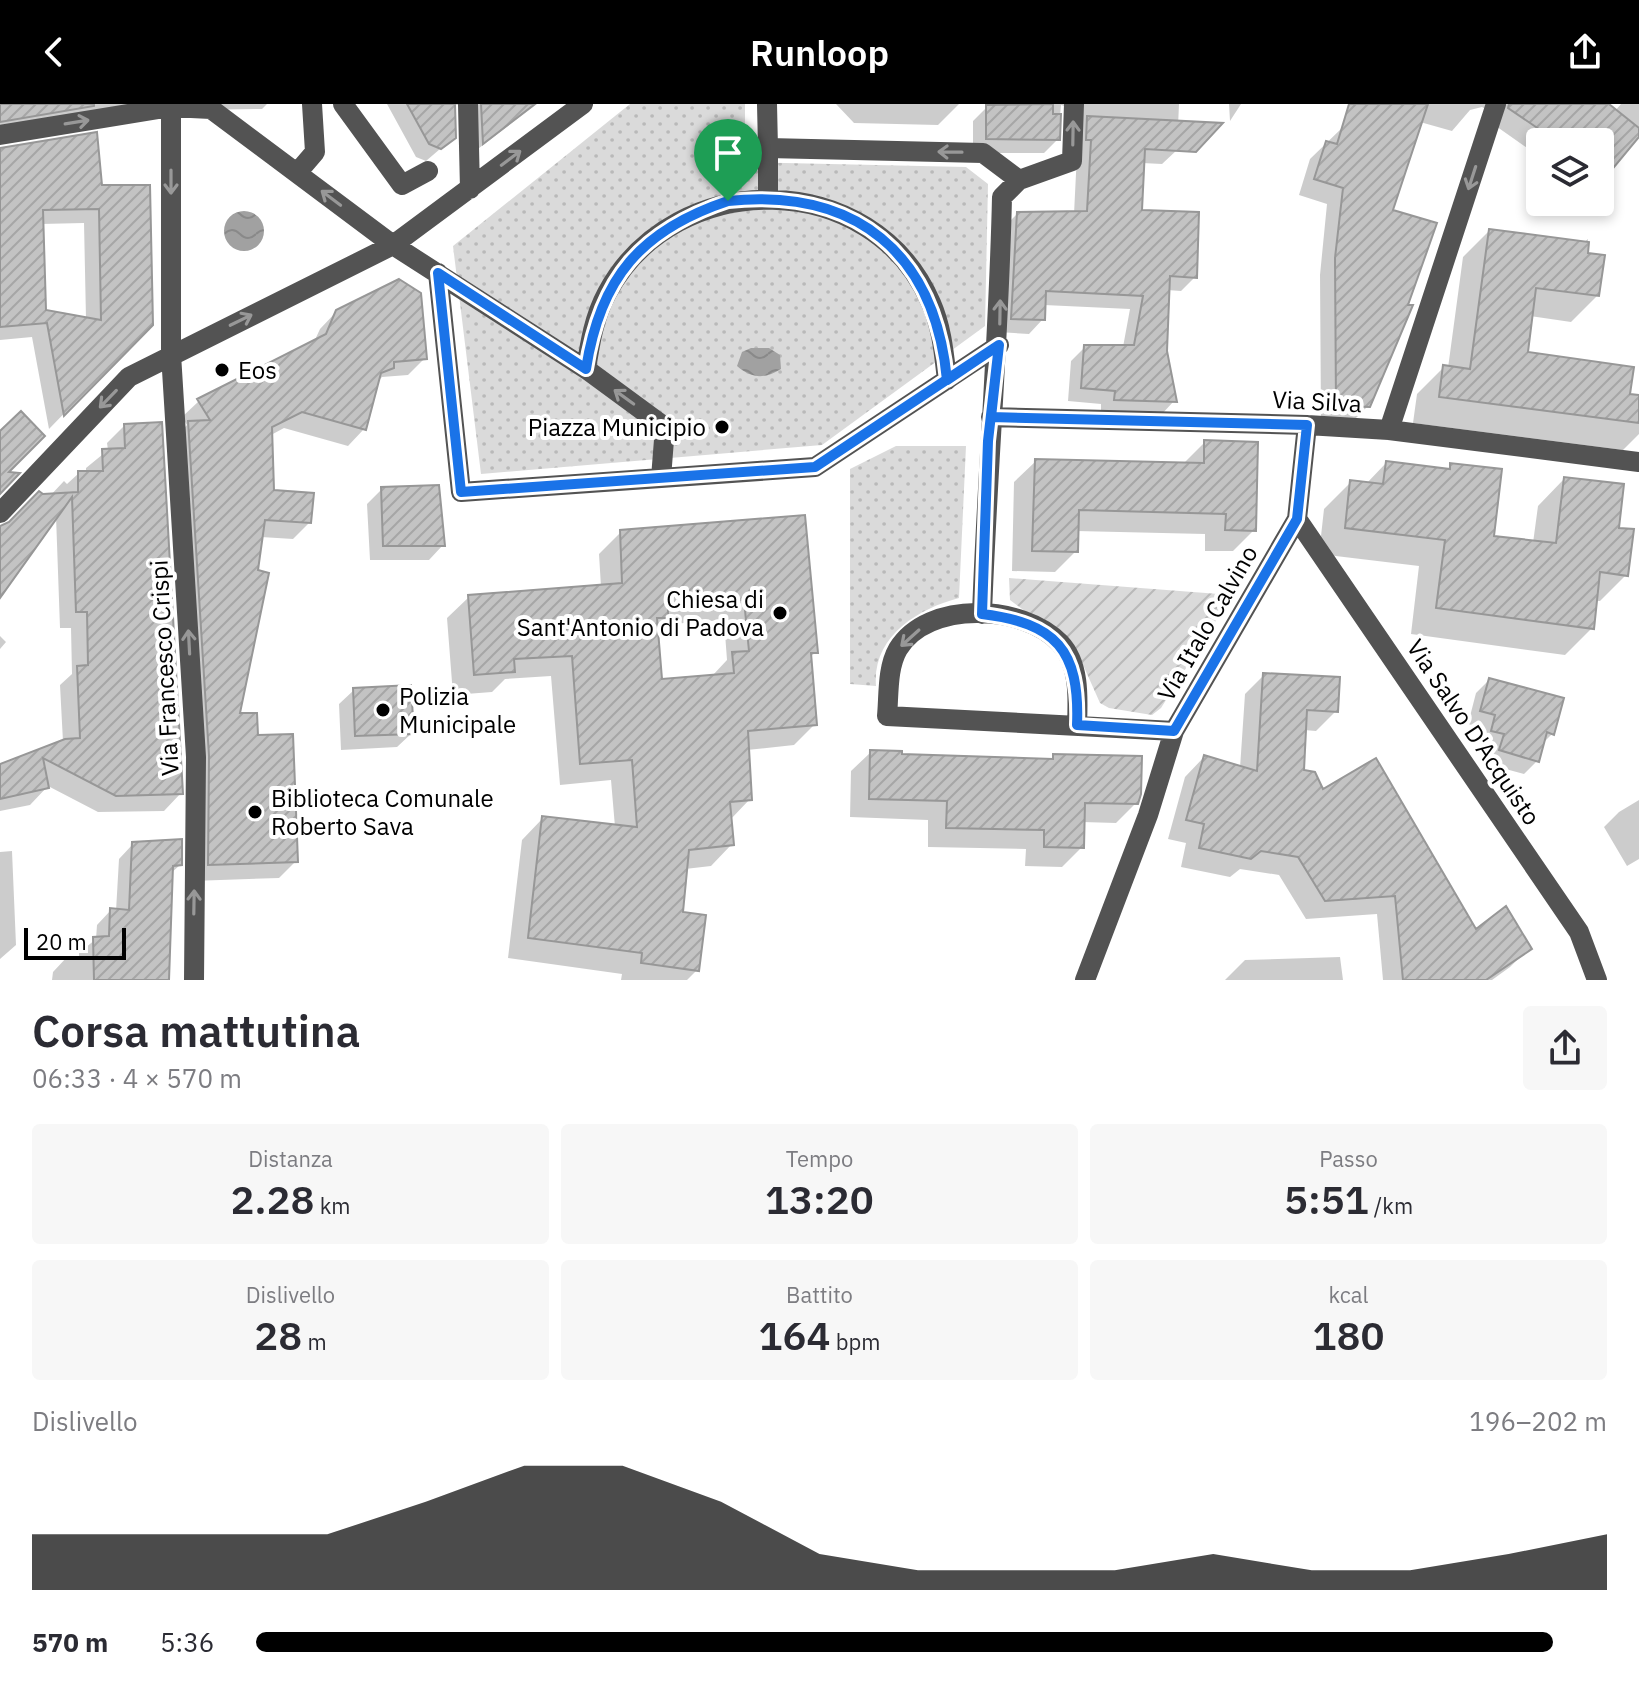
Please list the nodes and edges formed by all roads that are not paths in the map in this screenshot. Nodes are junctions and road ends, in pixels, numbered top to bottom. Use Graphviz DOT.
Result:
graph roads {
  1 [pos="312,104"];
  2 [pos="343,104"];
  3 [pos="468,104"];
  4 [pos="583,104"];
  5 [pos="767,104"];
  6 [pos="1074,104"];
  7 [pos="1496,104"];
  8 [pos="171,106"];
  9 [pos="0,135"];
  10 [pos="768,148"];
  11 [pos="428,171"];
  12 [pos="297,173"];
  13 [pos="1019,180"];
  14 [pos="470,189"];
  15 [pos="768,197"];
  16 [pos="393,245"];
  17 [pos="438,273"];
  18 [pos="999,345"];
  19 [pos="171,354"];
  20 [pos="586,369"];
  21 [pos="947,380"];
  22 [pos="991,417"];
  23 [pos="1307,425"];
  24 [pos="1389,430"];
  25 [pos="1639,462"];
  26 [pos="661,478"];
  27 [pos="0,513"];
  28 [pos="1297,519"];
  29 [pos="982,614"];
  30 [pos="1077,725"];
  31 [pos="1174,731"];
  32 [pos="194,980"];
  33 [pos="1085,980"];
  34 [pos="1597,980"];
  1 -- 12 [label="street"];
  2 -- 11 [label="street"];
  3 -- 14 [label="street"];
  14 -- 4 [label="street, one-way"];
  5 -- 10 [label="street"];
  13 -- 6 [label="street, one-way"];
  7 -- 24 [label="street, one-way"];
  9 -- 8 [label="street, one-way"];
  8 -- 12 [label="street"];
  8 -- 19 [label="street, Via Francesco Crispi, one-way"];
  13 -- 10 [label="street, one-way"];
  10 -- 15 [label="street"];
  16 -- 12 [label="street, one-way"];
  18 -- 13 [label="street, one-way"];
  14 -- 16 [label="street"];
  15 -- 20 [label="street"];
  15 -- 21 [label="street"];
  16 -- 17 [label="street"];
  19 -- 16 [label="street, one-way"];
  17 -- 20 [label="street"];
  17 -- 26 [label="street"];
  18 -- 21 [label="street"];
  18 -- 22 [label="street"];
  19 -- 27 [label="street, one-way"];
  32 -- 19 [label="street, Via Francesco Crispi, one-way"];
  26 -- 20 [label="street, one-way"];
  21 -- 26 [label="street"];
  22 -- 23 [label="street, Via Silva"];
  22 -- 29 [label="street"];
  23 -- 24 [label="street, Via Silva"];
  23 -- 28 [label="street, Via Italo Calvino"];
  24 -- 25 [label="street, Via Silva"];
  28 -- 31 [label="street, Via Italo Calvino"];
  28 -- 34 [label="street, Via Salvo D'Acquisto"];
  29 -- 30 [label="street"];
  29 -- 30 [label="street, one-way"];
  30 -- 31 [label="street"];
  31 -- 33 [label="street, Via Italo Calvino"];
}
